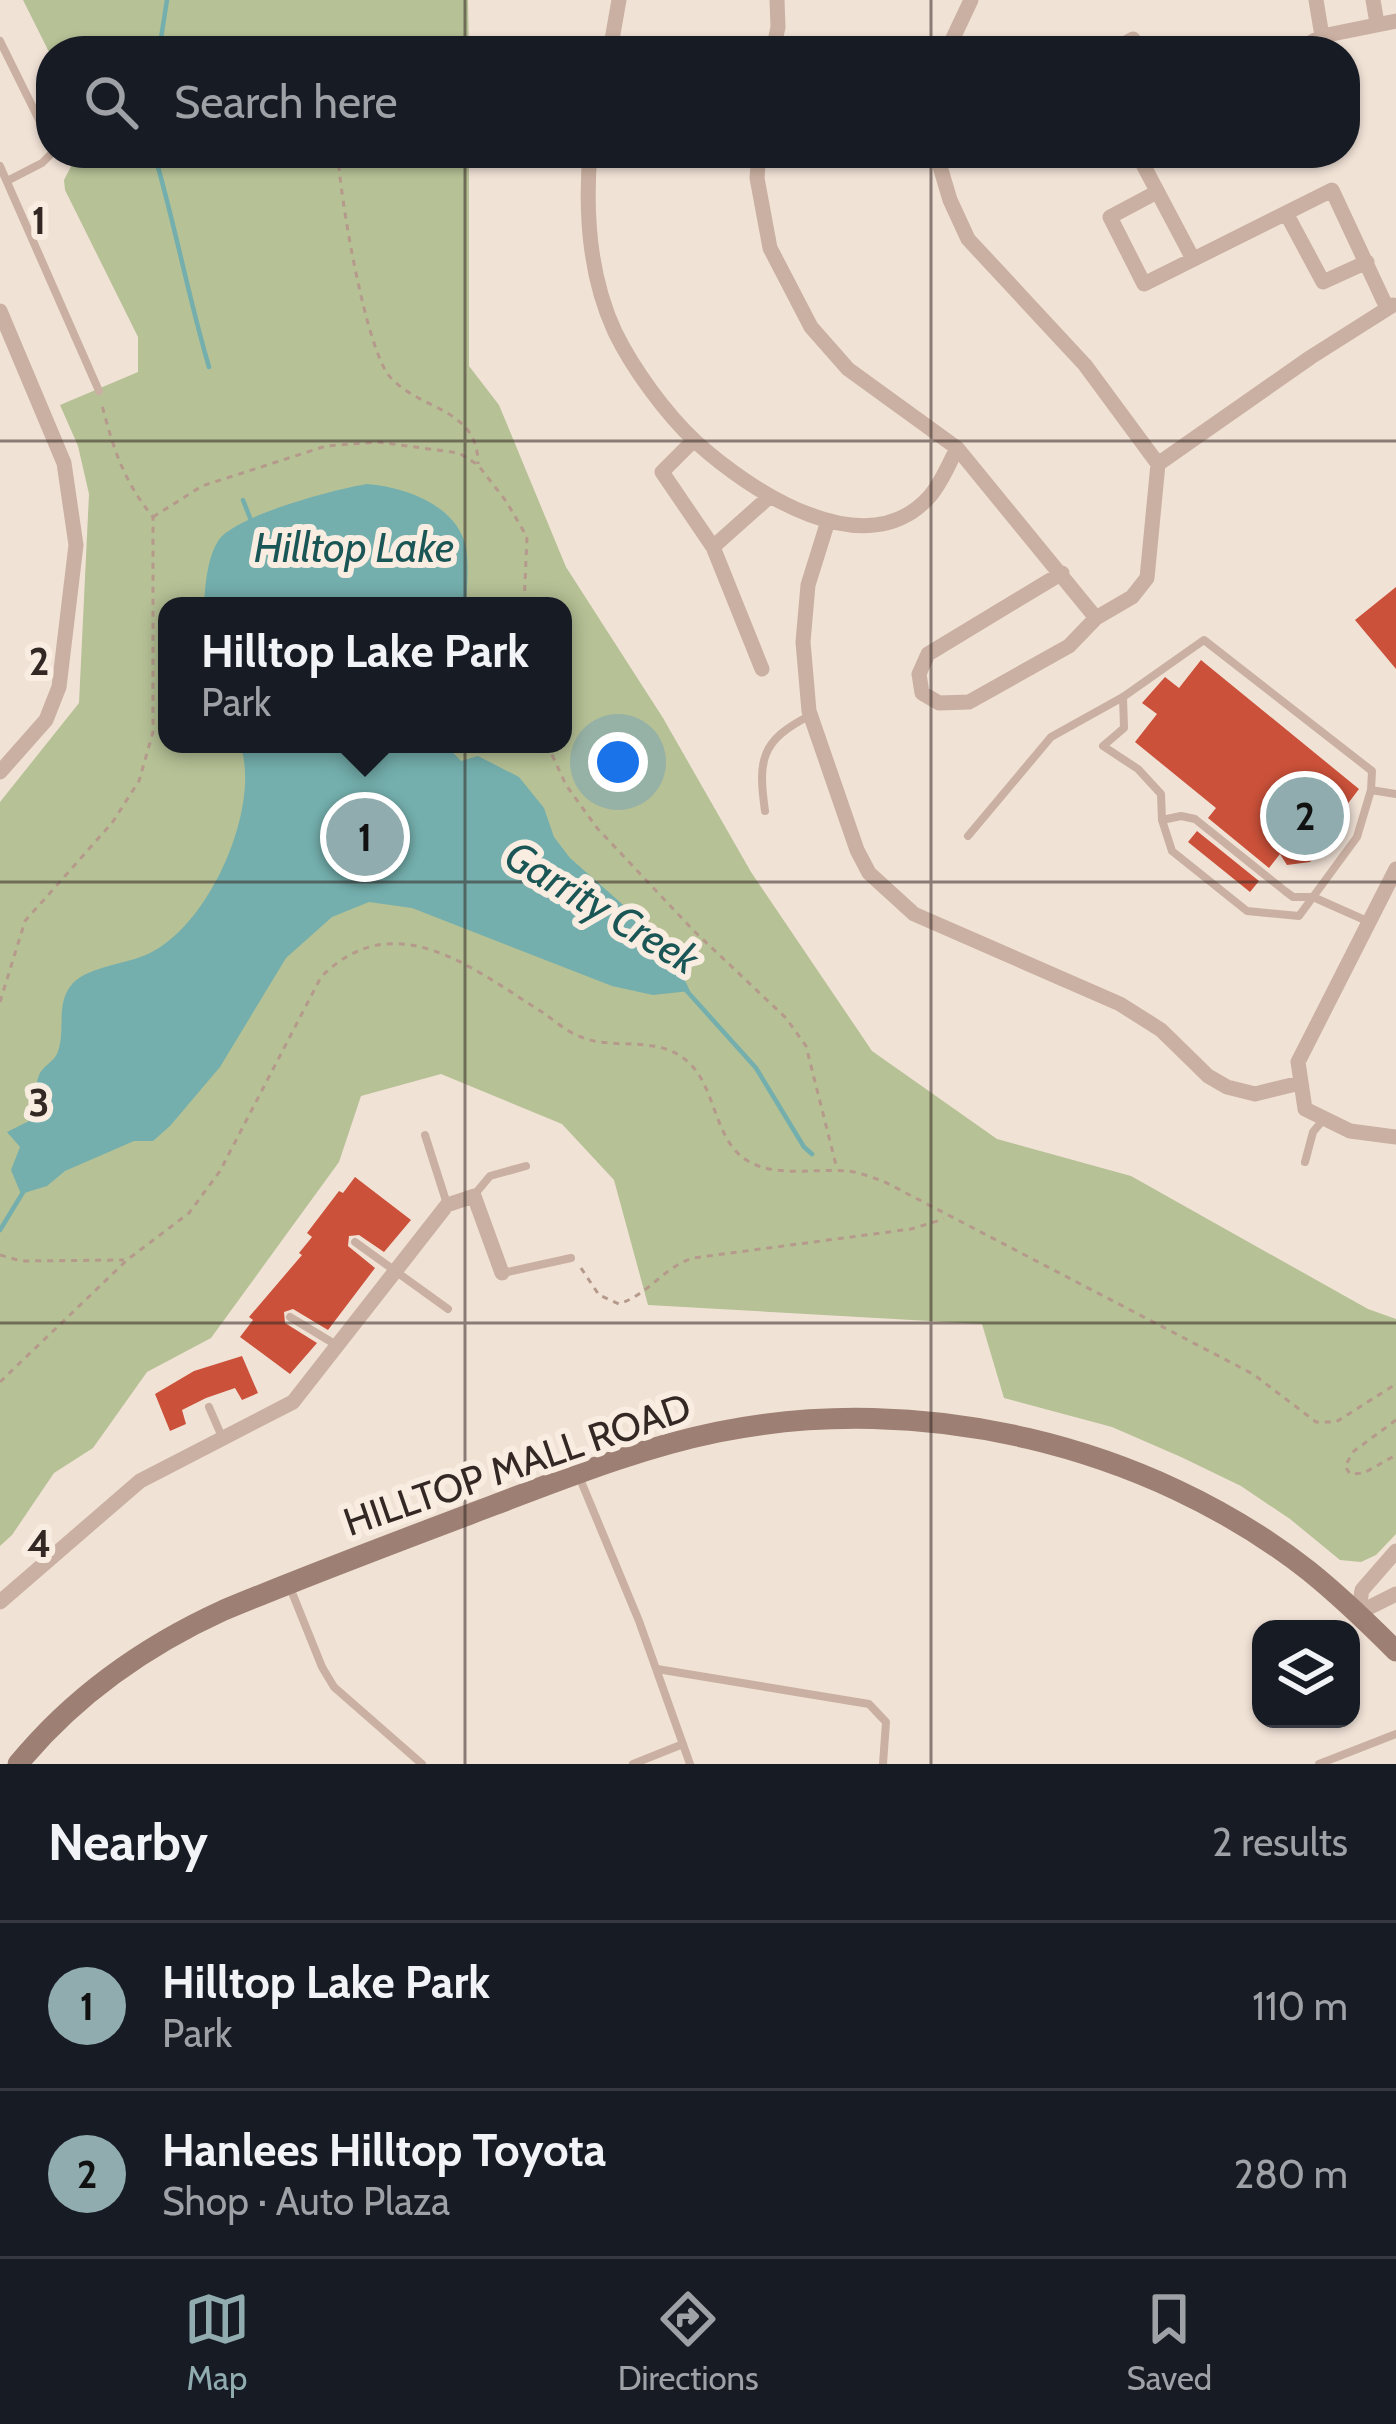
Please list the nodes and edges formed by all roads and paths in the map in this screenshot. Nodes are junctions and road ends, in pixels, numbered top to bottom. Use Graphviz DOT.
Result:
graph roads {
  1 [pos="619,0"];
  2 [pos="777,0"];
  3 [pos="970,0"];
  4 [pos="1316,0"];
  5 [pos="1373,0"];
  6 [pos="1396,20"];
  7 [pos="1377,22"];
  8 [pos="1322,35"];
  9 [pos="613,36"];
  10 [pos="776,36"];
  11 [pos="953,36"];
  12 [pos="0,41"];
  13 [pos="36,114"];
  14 [pos="0,166"];
  15 [pos="36,166"];
  16 [pos="340,168"];
  17 [pos="589,168"];
  18 [pos="758,168"];
  19 [pos="940,168"];
  20 [pos="1145,168"];
  21 [pos="7,181"];
  22 [pos="1157,192"];
  23 [pos="1286,213"];
  24 [pos="1193,259"];
  25 [pos="1367,262"];
  26 [pos="1392,306"];
  27 [pos="0,311"];
  28 [pos="99,391"];
  29 [pos="694,440"];
  30 [pos="958,448"];
  31 [pos="1158,464"];
  32 [pos="478,465"];
  33 [pos="769,498"];
  34 [pos="153,517"];
  35 [pos="828,521"];
  36 [pos="713,547"];
  37 [pos="1062,574"];
  38 [pos="524,597"];
  39 [pos="1096,618"];
  40 [pos="762,669"];
  41 [pos="1123,697"];
  42 [pos="810,716"];
  43 [pos="551,753"];
  44 [pos="0,772"];
  45 [pos="1371,790"];
  46 [pos="1396,794"];
  47 [pos="766,812"];
  48 [pos="1162,820"];
  49 [pos="968,836"];
  50 [pos="1396,869"];
  51 [pos="1313,897"];
  52 [pos="1370,922"];
  53 [pos="0,1002"];
  54 [pos="1300,1083"];
  55 [pos="1324,1118"];
  56 [pos="424,1135"];
  57 [pos="1396,1137"];
  58 [pos="1305,1162"];
  59 [pos="526,1166"];
  60 [pos="838,1171"];
  61 [pos="474,1196"];
  62 [pos="447,1205"];
  63 [pos="948,1218"];
  64 [pos="355,1242"];
  65 [pos="0,1256"];
  66 [pos="572,1258"];
  67 [pos="127,1260"];
  68 [pos="397,1271"];
  69 [pos="502,1274"];
  70 [pos="448,1309"];
  71 [pos="290,1317"];
  72 [pos="339,1347"];
  73 [pos="0,1382"];
  74 [pos="1396,1384"];
  75 [pos="209,1407"];
  76 [pos="1396,1420"];
  77 [pos="223,1438"];
  78 [pos="1396,1455"];
  79 [pos="578,1473"];
  80 [pos="1396,1551"];
  81 [pos="289,1584"];
  82 [pos="1396,1594"];
  83 [pos="0,1602"];
  84 [pos="1358,1613"];
  85 [pos="1396,1651"];
  86 [pos="657,1669"];
  87 [pos="1396,1734"];
  88 [pos="683,1744"];
  89 [pos="18,1764"];
  90 [pos="422,1764"];
  91 [pos="633,1764"];
  92 [pos="691,1764"];
  93 [pos="883,1764"];
  94 [pos="1319,1764"];
  1 -- 9 [label="street"];
  2 -- 10 [label="street"];
  3 -- 11 [label="street"];
  4 -- 8 [label="street"];
  5 -- 7 [label="street"];
  6 -- 7 [label="street"];
  7 -- 8 [label="street"];
  12 -- 13 [label="lane"];
  14 -- 21 [label="lane"];
  15 -- 21 [label="lane"];
  16 -- 32 [label="path"];
  17 -- 29 [label="street"];
  18 -- 30 [label="street"];
  19 -- 31 [label="street"];
  20 -- 22 [label="street"];
  21 -- 28 [label="lane"];
  22 -- 24 [label="street"];
  22 -- 24 [label="street"];
  23 -- 24 [label="street"];
  23 -- 25 [label="street"];
  23 -- 25 [label="street"];
  25 -- 26 [label="street"];
  26 -- 31 [label="street"];
  27 -- 44 [label="street"];
  28 -- 34 [label="path"];
  29 -- 33 [label="street"];
  29 -- 36 [label="street"];
  30 -- 35 [label="street"];
  30 -- 37 [label="street"];
  31 -- 39 [label="street"];
  32 -- 34 [label="path"];
  32 -- 38 [label="path"];
  33 -- 35 [label="street"];
  33 -- 36 [label="street"];
  34 -- 53 [label="path"];
  35 -- 42 [label="street"];
  36 -- 40 [label="street"];
  37 -- 39 [label="street"];
  37 -- 39 [label="street"];
  41 -- 45 [label="lane"];
  41 -- 48 [label="lane"];
  41 -- 49 [label="lane"];
  42 -- 47 [label="lane"];
  42 -- 54 [label="street"];
  43 -- 60 [label="path"];
  45 -- 46 [label="lane"];
  45 -- 51 [label="lane"];
  48 -- 51 [label="lane"];
  48 -- 51 [label="lane"];
  50 -- 52 [label="street"];
  51 -- 52 [label="lane"];
  52 -- 54 [label="street"];
  54 -- 55 [label="street"];
  55 -- 57 [label="street"];
  55 -- 58 [label="lane"];
  56 -- 62 [label="lane"];
  59 -- 61 [label="lane"];
  60 -- 63 [label="path"];
  60 -- 67 [label="path"];
  61 -- 62 [label="street"];
  61 -- 69 [label="street"];
  62 -- 68 [label="street"];
  63 -- 66 [label="path"];
  63 -- 74 [label="path"];
  64 -- 68 [label="lane"];
  65 -- 67 [label="path"];
  66 -- 69 [label="lane"];
  67 -- 73 [label="path"];
  68 -- 70 [label="lane"];
  68 -- 72 [label="street"];
  71 -- 72 [label="lane"];
  72 -- 77 [label="street"];
  75 -- 77 [label="lane"];
  76 -- 78 [label="path"];
  77 -- 83 [label="street"];
  79 -- 81 [label="street, HILLTOP MALL ROAD"];
  79 -- 84 [label="street, HILLTOP MALL ROAD"];
  79 -- 86 [label="lane"];
  80 -- 84 [label="street"];
  81 -- 89 [label="street, HILLTOP MALL ROAD"];
  81 -- 90 [label="lane"];
  82 -- 84 [label="street"];
  84 -- 85 [label="street, HILLTOP MALL ROAD"];
  86 -- 88 [label="lane"];
  86 -- 93 [label="lane"];
  87 -- 94 [label="lane"];
  88 -- 91 [label="lane"];
  88 -- 92 [label="lane"];
}
